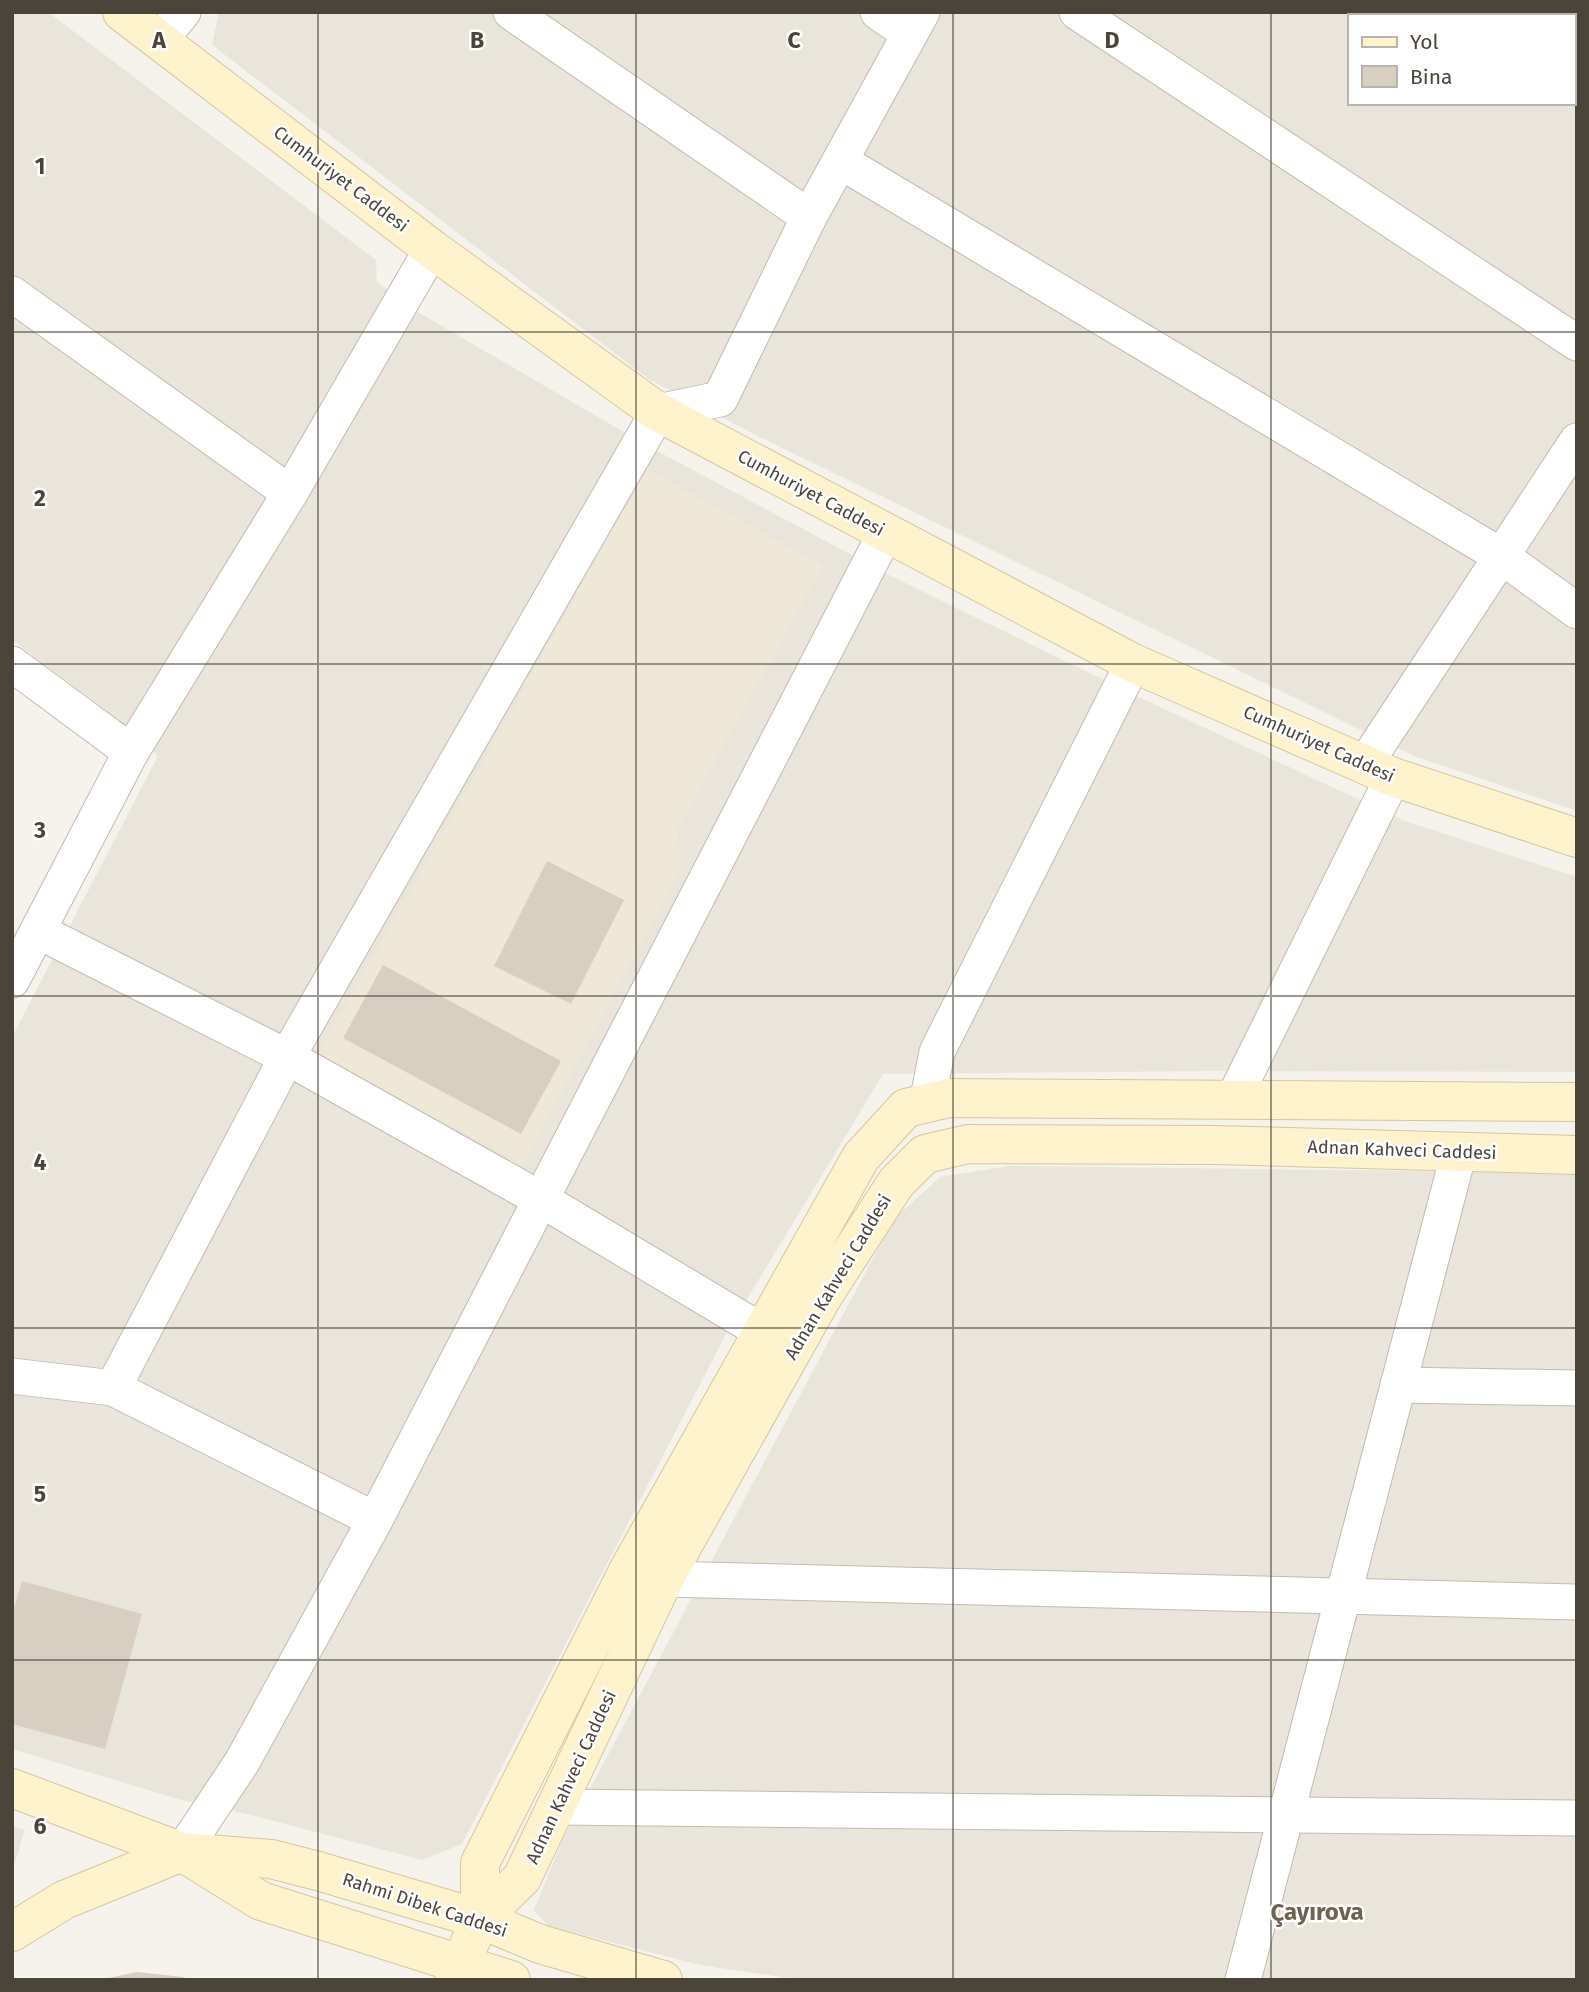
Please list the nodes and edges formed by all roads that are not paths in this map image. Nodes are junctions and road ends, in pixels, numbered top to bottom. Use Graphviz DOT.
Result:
graph roads {
  1 [pos="122,12"];
  2 [pos="511,12"];
  3 [pos="878,12"];
  4 [pos="1077,12"];
  5 [pos="916,23"];
  6 [pos="171,26"];
  7 [pos="840,161"];
  8 [pos="809,217"];
  9 [pos="432,249"];
  10 [pos="12,294"];
  11 [pos="1577,344"];
  12 [pos="658,412"];
  13 [pos="1577,441"];
  14 [pos="290,493"];
  15 [pos="886,532"];
  16 [pos="1501,556"];
  17 [pos="1577,611"];
  18 [pos="1133,663"];
  19 [pos="12,664"];
  20 [pos="131,752"];
  21 [pos="1379,770"];
  22 [pos="1577,838"];
  23 [pos="38,931"];
  24 [pos="12,980"];
  25 [pos="287,1058"];
  26 [pos="1234,1100"];
  27 [pos="1577,1102"];
  28 [pos="928,1103"];
  29 [pos="1459,1152"];
  30 [pos="1577,1155"];
  31 [pos="542,1200"];
  32 [pos="763,1332"];
  33 [pos="12,1376"];
  34 [pos="1398,1385"];
  35 [pos="113,1388"];
  36 [pos="1577,1388"];
  37 [pos="374,1520"];
  38 [pos="664,1579"];
  39 [pos="1343,1595"];
  40 [pos="1577,1602"];
  41 [pos="12,1788"];
  42 [pos="557,1807"];
  43 [pos="1286,1814"];
  44 [pos="1577,1818"];
  45 [pos="182,1852"];
  46 [pos="480,1919"];
  47 [pos="12,1932"];
  48 [pos="456,1972"];
  49 [pos="511,1980"];
  50 [pos="663,1980"];
  51 [pos="1243,1980"];
  1 -- 6 [label="main road, Cumhuriyet Caddesi"];
  2 -- 8 [label="street"];
  3 -- 5 [label="street"];
  4 -- 11 [label="street"];
  5 -- 7 [label="street"];
  6 -- 9 [label="main road, Cumhuriyet Caddesi"];
  7 -- 8 [label="street"];
  7 -- 16 [label="street"];
  8 -- 12 [label="street"];
  9 -- 12 [label="main road, Cumhuriyet Caddesi"];
  9 -- 14 [label="street"];
  10 -- 14 [label="street"];
  12 -- 15 [label="main road, Cumhuriyet Caddesi"];
  12 -- 25 [label="street"];
  13 -- 16 [label="street"];
  14 -- 20 [label="street"];
  15 -- 18 [label="main road, Cumhuriyet Caddesi"];
  15 -- 31 [label="street"];
  16 -- 17 [label="street"];
  16 -- 21 [label="street"];
  18 -- 21 [label="main road, Cumhuriyet Caddesi"];
  18 -- 28 [label="street"];
  19 -- 20 [label="street"];
  20 -- 23 [label="street"];
  21 -- 22 [label="main road, Cumhuriyet Caddesi"];
  21 -- 26 [label="street"];
  23 -- 24 [label="street"];
  23 -- 25 [label="street"];
  25 -- 31 [label="street"];
  25 -- 35 [label="street"];
  26 -- 27 [label="main road"];
  26 -- 28 [label="main road"];
  28 -- 32 [label="main road"];
  29 -- 30 [label="main road, Adnan Kahveci Caddesi"];
  29 -- 34 [label="street"];
  29 -- 38 [label="main road, Adnan Kahveci Caddesi"];
  31 -- 32 [label="street"];
  31 -- 37 [label="street"];
  32 -- 46 [label="main road"];
  33 -- 35 [label="street"];
  34 -- 36 [label="street"];
  34 -- 39 [label="street"];
  35 -- 37 [label="street"];
  37 -- 45 [label="street"];
  38 -- 39 [label="street"];
  38 -- 42 [label="main road, Adnan Kahveci Caddesi"];
  39 -- 40 [label="street"];
  39 -- 43 [label="street"];
  41 -- 45 [label="main road, Rahmi Dibek Caddesi"];
  42 -- 43 [label="street"];
  42 -- 46 [label="main road, Adnan Kahveci Caddesi"];
  43 -- 44 [label="street"];
  43 -- 51 [label="street"];
  45 -- 46 [label="main road, Rahmi Dibek Caddesi"];
  45 -- 47 [label="main road"];
  45 -- 48 [label="main road, Rahmi Dibek Caddesi"];
  46 -- 48 [label="main road, Adnan Kahveci Caddesi"];
  46 -- 50 [label="main road, Rahmi Dibek Caddesi"];
  48 -- 49 [label="main road, Rahmi Dibek Caddesi"];
}
